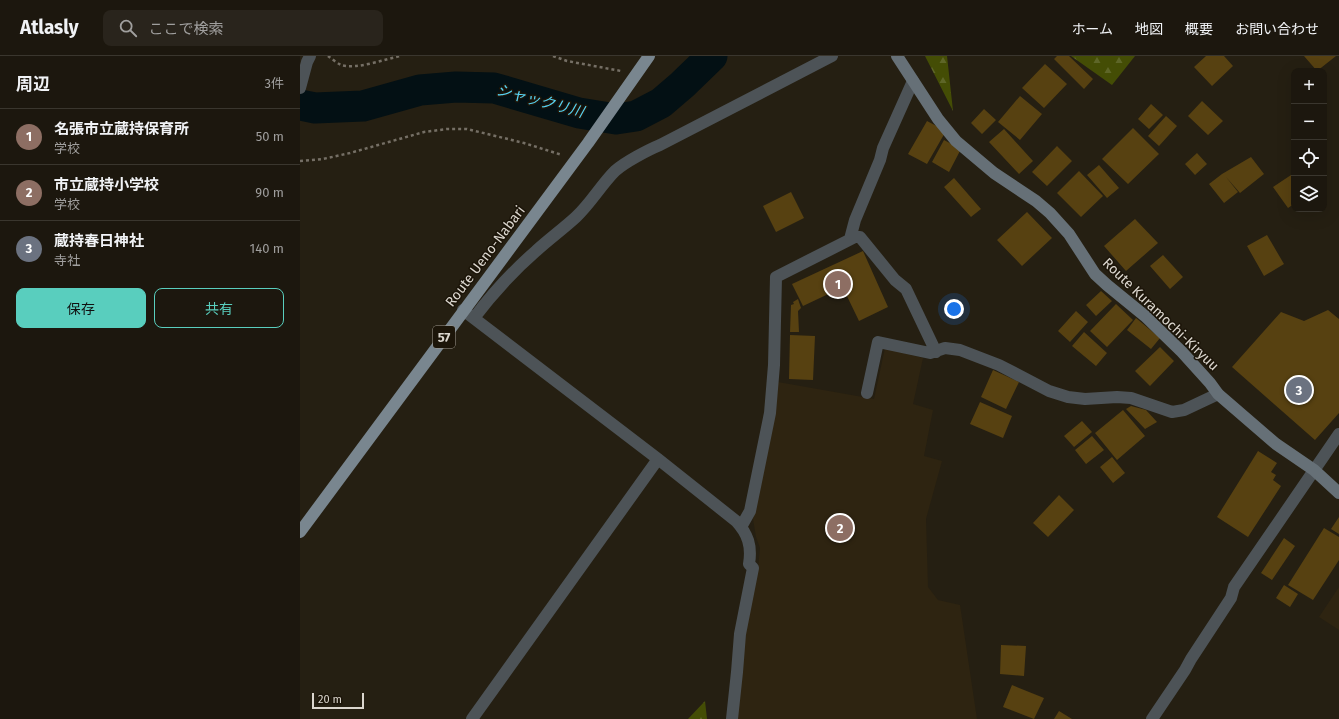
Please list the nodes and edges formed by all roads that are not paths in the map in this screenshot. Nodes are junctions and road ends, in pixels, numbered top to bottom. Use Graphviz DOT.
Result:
graph roads {
  1 [pos="310,56"];
  2 [pos="650,56"];
  3 [pos="832,56"];
  4 [pos="897,56"];
  5 [pos="913,82"];
  6 [pos="301,84"];
  7 [pos="850,239"];
  8 [pos="463,310"];
  9 [pos="474,318"];
  10 [pos="936,352"];
  11 [pos="867,393"];
  12 [pos="1218,394"];
  13 [pos="1339,434"];
  14 [pos="658,459"];
  15 [pos="1314,470"];
  16 [pos="1339,493"];
  17 [pos="741,527"];
  18 [pos="300,532"];
  19 [pos="472,719"];
  20 [pos="732,719"];
  21 [pos="1152,719"];
  1 -- 6 [label="street"];
  2 -- 8 [label="main road, Route Ueno-Nabari / 57"];
  3 -- 9 [label="street"];
  4 -- 5 [label="main road, Route Kuramochi-Kiryuu"];
  5 -- 7 [label="street"];
  5 -- 12 [label="main road, Route Kuramochi-Kiryuu"];
  7 -- 10 [label="street"];
  7 -- 17 [label="street"];
  8 -- 9 [label="street"];
  8 -- 18 [label="main road, Route Ueno-Nabari / 57"];
  9 -- 14 [label="street"];
  10 -- 11 [label="street"];
  10 -- 12 [label="street"];
  12 -- 15 [label="main road, Route Kuramochi-Kiryuu"];
  13 -- 15 [label="street"];
  14 -- 17 [label="street"];
  14 -- 19 [label="street"];
  15 -- 16 [label="main road, Route Kuramochi-Kiryuu"];
  15 -- 21 [label="street"];
  17 -- 20 [label="street"];
}
